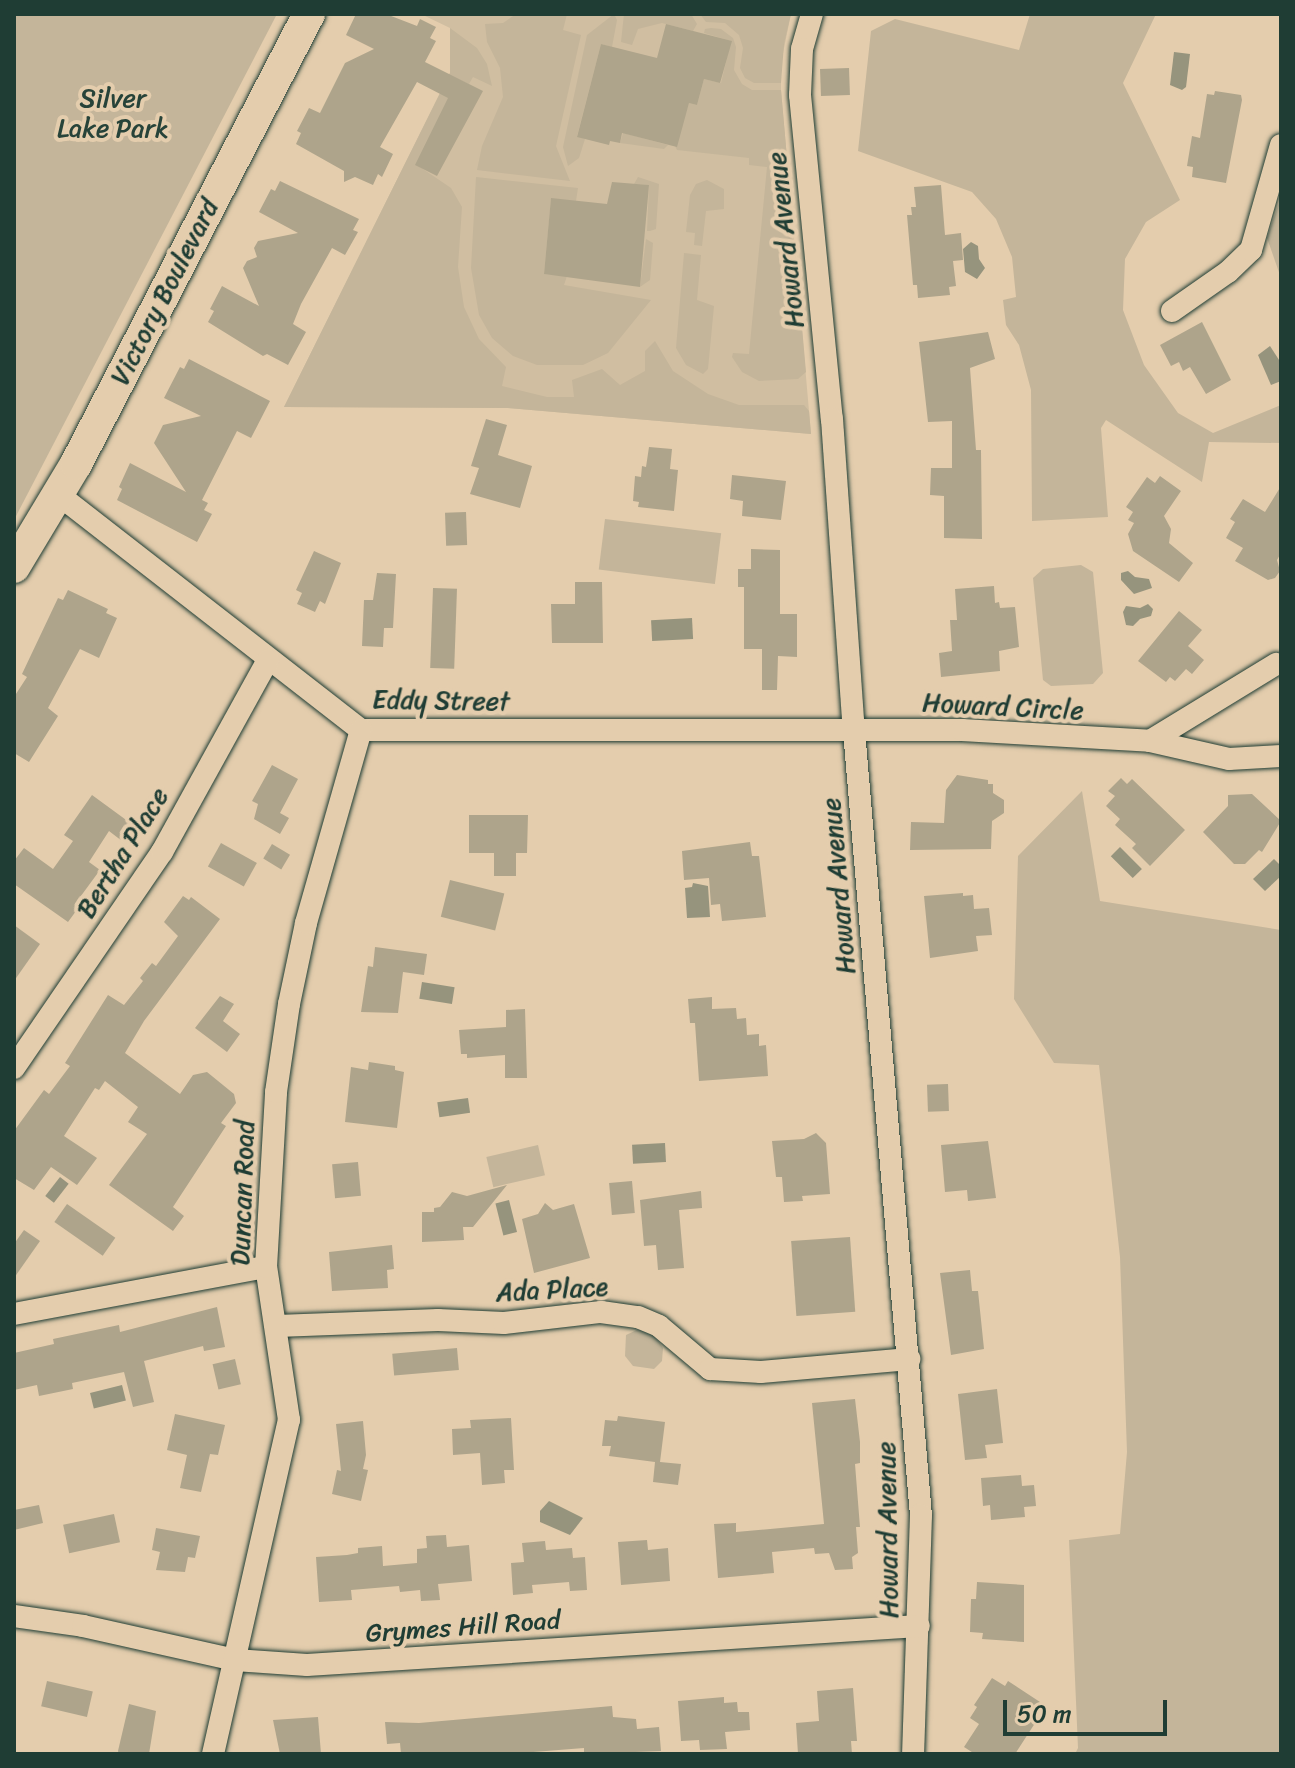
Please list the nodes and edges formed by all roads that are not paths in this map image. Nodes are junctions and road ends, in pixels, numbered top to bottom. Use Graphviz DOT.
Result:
graph roads {
  1 [pos="309,14"];
  2 [pos="812,14"];
  3 [pos="1281,145"];
  4 [pos="1172,311"];
  5 [pos="59,495"];
  6 [pos="14,567"];
  7 [pos="268,660"];
  8 [pos="1276,664"];
  9 [pos="361,730"];
  10 [pos="854,731"];
  11 [pos="1150,741"];
  12 [pos="1281,756"];
  13 [pos="14,1068"];
  14 [pos="266,1267"];
  15 [pos="14,1314"];
  16 [pos="277,1326"];
  17 [pos="909,1359"];
  18 [pos="14,1616"];
  19 [pos="919,1626"];
  20 [pos="235,1660"];
  21 [pos="213,1754"];
  22 [pos="913,1754"];
  1 -- 5 [label="main road, Victory Boulevard"];
  2 -- 10 [label="street, Howard Avenue"];
  3 -- 4 [label="street"];
  5 -- 6 [label="main road, Victory Boulevard"];
  5 -- 7 [label="street, Eddy Street"];
  7 -- 9 [label="street, Eddy Street"];
  7 -- 13 [label="street, Bertha Place"];
  8 -- 11 [label="street"];
  9 -- 10 [label="street, Eddy Street"];
  9 -- 14 [label="street, Duncan Road"];
  10 -- 11 [label="street, Howard Circle"];
  10 -- 17 [label="street, Howard Avenue"];
  11 -- 12 [label="street, Howard Circle"];
  14 -- 15 [label="street"];
  14 -- 16 [label="street, Duncan Road"];
  16 -- 17 [label="street, Ada Place"];
  16 -- 20 [label="street, Duncan Road"];
  17 -- 19 [label="street, Howard Avenue"];
  18 -- 20 [label="street, Grymes Hill Road"];
  19 -- 20 [label="street, Grymes Hill Road"];
  19 -- 22 [label="street, Howard Avenue"];
  20 -- 21 [label="street, Duncan Road"];
}
